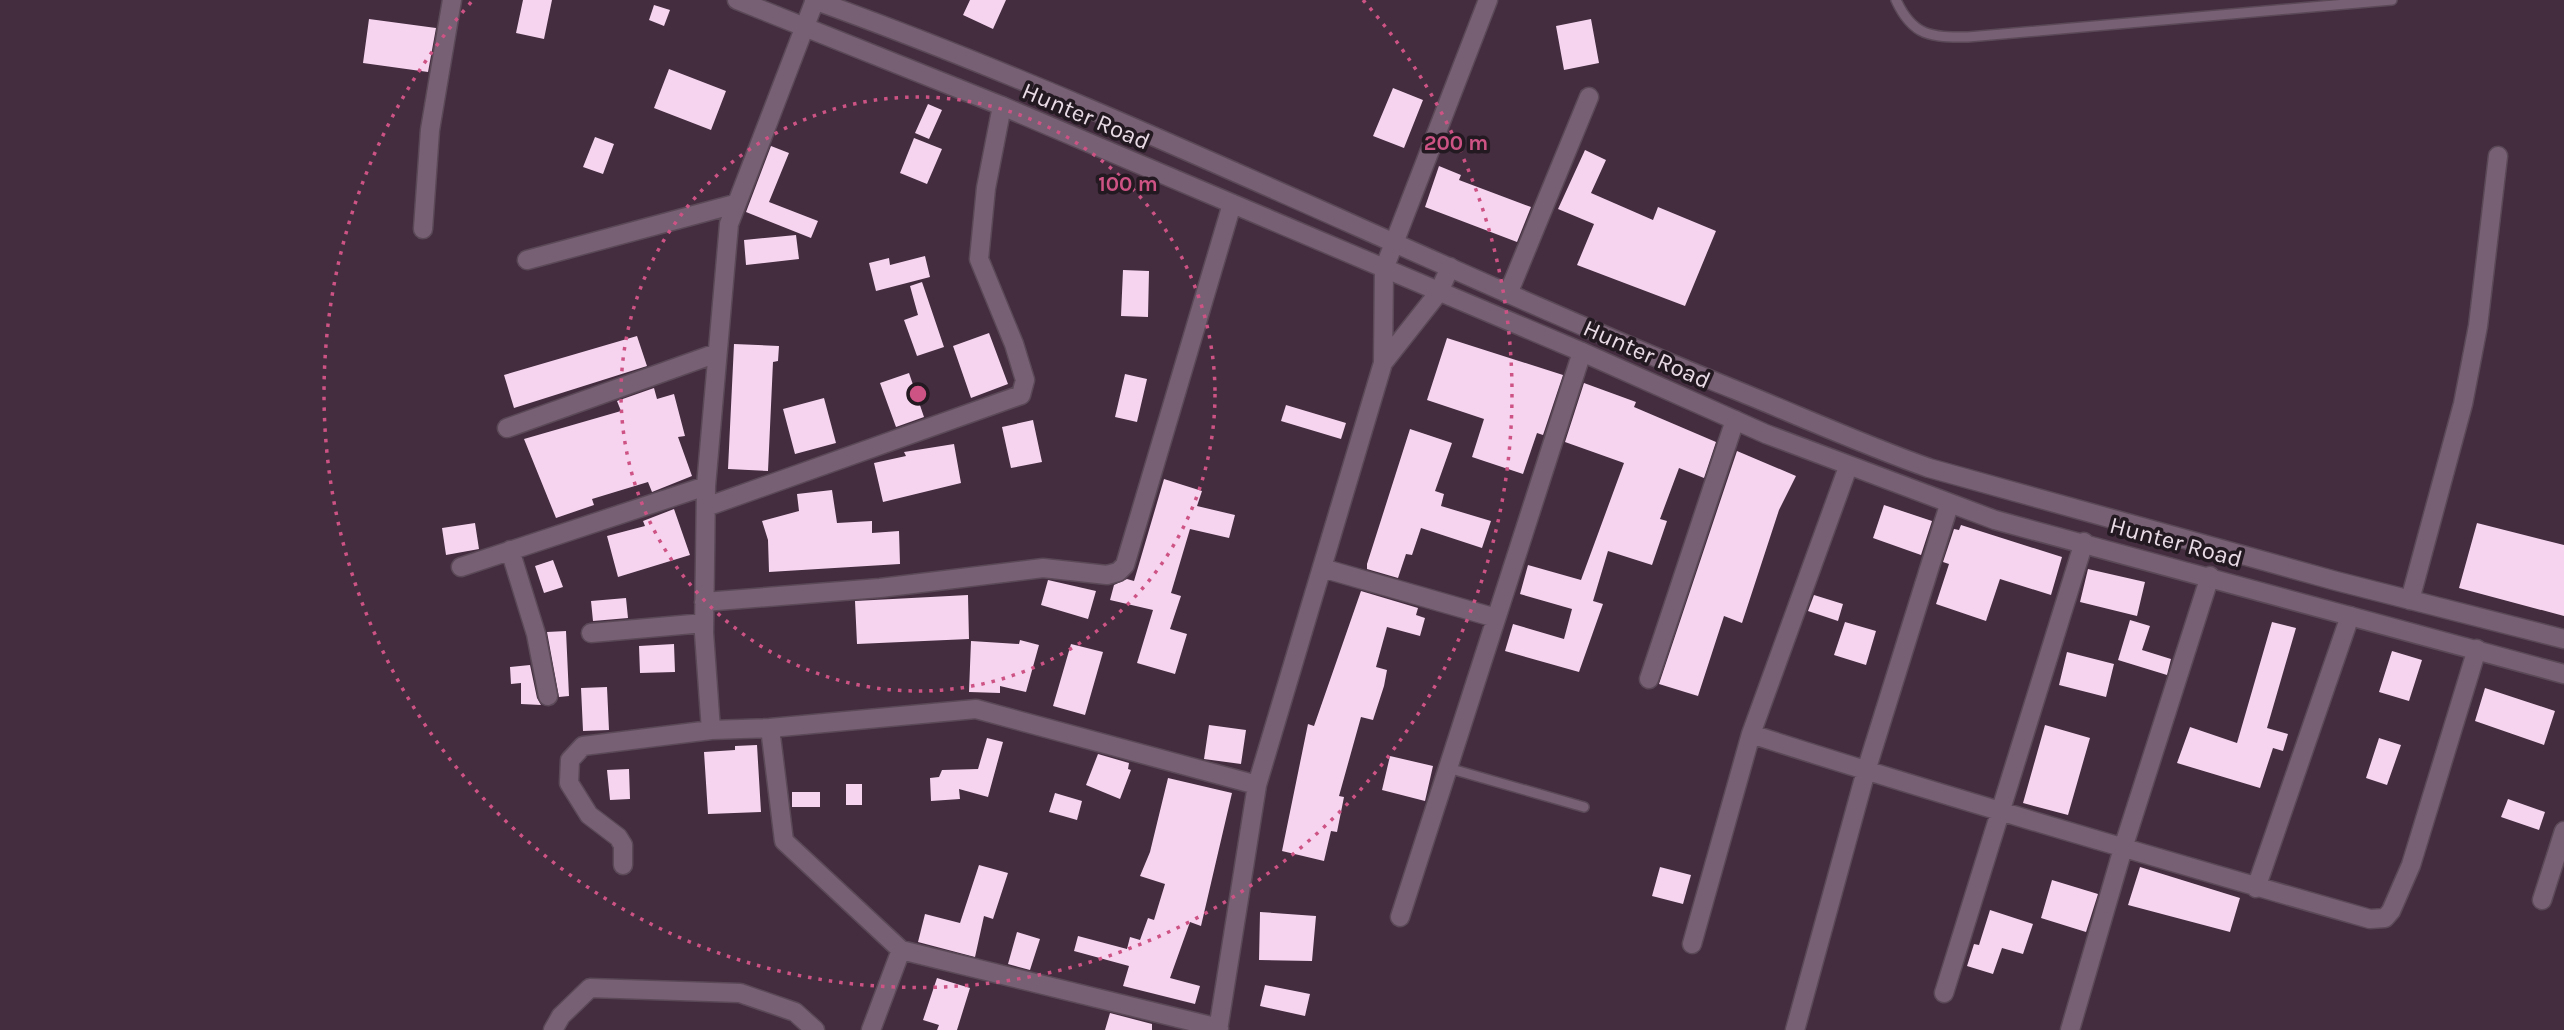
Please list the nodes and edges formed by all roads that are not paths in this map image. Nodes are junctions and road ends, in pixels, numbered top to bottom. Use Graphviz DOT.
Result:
graph roads {
  1 [pos="452,0"];
  2 [pos="737,0"];
  3 [pos="815,0"];
  4 [pos="1488,0"];
  5 [pos="1896,0"];
  6 [pos="2392,0"];
  7 [pos="805,26"];
  8 [pos="1589,97"];
  9 [pos="1002,106"];
  10 [pos="2498,156"];
  11 [pos="735,204"];
  12 [pos="1232,204"];
  13 [pos="423,229"];
  14 [pos="1394,242"];
  15 [pos="527,260"];
  16 [pos="1450,267"];
  17 [pos="1384,269"];
  18 [pos="1439,292"];
  19 [pos="1508,294"];
  20 [pos="1582,352"];
  21 [pos="717,353"];
  22 [pos="1383,363"];
  23 [pos="1737,390"];
  24 [pos="1730,418"];
  25 [pos="507,428"];
  26 [pos="1848,467"];
  27 [pos="706,486"];
  28 [pos="1949,505"];
  29 [pos="706,506"];
  30 [pos="2084,542"];
  31 [pos="510,550"];
  32 [pos="461,567"];
  33 [pos="1322,568"];
  34 [pos="2210,576"];
  35 [pos="2410,600"];
  36 [pos="704,603"];
  37 [pos="2350,616"];
  38 [pos="1496,618"];
  39 [pos="704,623"];
  40 [pos="591,633"];
  41 [pos="2564,639"];
  42 [pos="2477,649"];
  43 [pos="2564,674"];
  44 [pos="1649,679"];
  45 [pos="548,696"];
  46 [pos="770,728"];
  47 [pos="710,730"];
  48 [pos="1751,734"];
  49 [pos="1448,768"];
  50 [pos="1866,771"];
  51 [pos="1257,785"];
  52 [pos="1584,807"];
  53 [pos="2002,810"];
  54 [pos="2564,831"];
  55 [pos="2124,845"];
  56 [pos="624,865"];
  57 [pos="2256,888"];
  58 [pos="2542,900"];
  59 [pos="1400,917"];
  60 [pos="1692,944"];
  61 [pos="901,950"];
  62 [pos="1944,993"];
  63 [pos="1218,1029"];
  64 [pos="553,1030"];
  65 [pos="815,1030"];
  66 [pos="871,1030"];
  67 [pos="1796,1030"];
  68 [pos="2070,1030"];
  1 -- 13 [label="street"];
  2 -- 7 [label="street, Hunter Road"];
  3 -- 7 [label="street"];
  3 -- 14 [label="street, Hunter Road"];
  4 -- 14 [label="street"];
  5 -- 6 [label="lane"];
  7 -- 9 [label="street, Hunter Road"];
  7 -- 11 [label="street"];
  8 -- 19 [label="street"];
  9 -- 12 [label="street, Hunter Road"];
  9 -- 29 [label="street"];
  10 -- 35 [label="street"];
  11 -- 15 [label="street"];
  11 -- 21 [label="street"];
  12 -- 17 [label="street, Hunter Road"];
  12 -- 36 [label="street"];
  14 -- 16 [label="street, Hunter Road"];
  14 -- 17 [label="street"];
  16 -- 18 [label="street"];
  16 -- 19 [label="street, Hunter Road"];
  17 -- 18 [label="street, Hunter Road"];
  17 -- 22 [label="street"];
  18 -- 20 [label="street, Hunter Road"];
  18 -- 22 [label="street"];
  19 -- 23 [label="street, Hunter Road"];
  20 -- 24 [label="street, Hunter Road"];
  20 -- 38 [label="street"];
  21 -- 25 [label="street"];
  21 -- 27 [label="street"];
  22 -- 33 [label="street"];
  23 -- 24 [label="street"];
  23 -- 35 [label="street, Hunter Road"];
  24 -- 26 [label="street, Hunter Road"];
  24 -- 44 [label="street"];
  26 -- 28 [label="street, Hunter Road"];
  26 -- 48 [label="street"];
  27 -- 29 [label="street"];
  27 -- 31 [label="street"];
  28 -- 30 [label="street, Hunter Road"];
  28 -- 50 [label="street"];
  29 -- 36 [label="street"];
  30 -- 34 [label="street, Hunter Road"];
  30 -- 53 [label="street"];
  31 -- 32 [label="street"];
  31 -- 45 [label="street"];
  33 -- 38 [label="street"];
  33 -- 51 [label="street"];
  34 -- 37 [label="street, Hunter Road"];
  34 -- 55 [label="street"];
  35 -- 41 [label="street, Hunter Road"];
  36 -- 39 [label="street"];
  37 -- 42 [label="street, Hunter Road"];
  37 -- 57 [label="street"];
  38 -- 49 [label="street"];
  39 -- 40 [label="street"];
  39 -- 47 [label="street"];
  42 -- 43 [label="street, Hunter Road"];
  42 -- 57 [label="street"];
  46 -- 47 [label="street"];
  46 -- 51 [label="street"];
  46 -- 61 [label="street"];
  47 -- 56 [label="street"];
  48 -- 50 [label="street"];
  48 -- 60 [label="street"];
  49 -- 52 [label="lane"];
  49 -- 59 [label="street"];
  50 -- 53 [label="street"];
  50 -- 67 [label="street"];
  51 -- 63 [label="street"];
  53 -- 55 [label="street"];
  53 -- 62 [label="street"];
  54 -- 58 [label="street"];
  55 -- 57 [label="street"];
  55 -- 68 [label="street"];
  61 -- 63 [label="street"];
  61 -- 66 [label="street"];
  64 -- 65 [label="street"];
}
